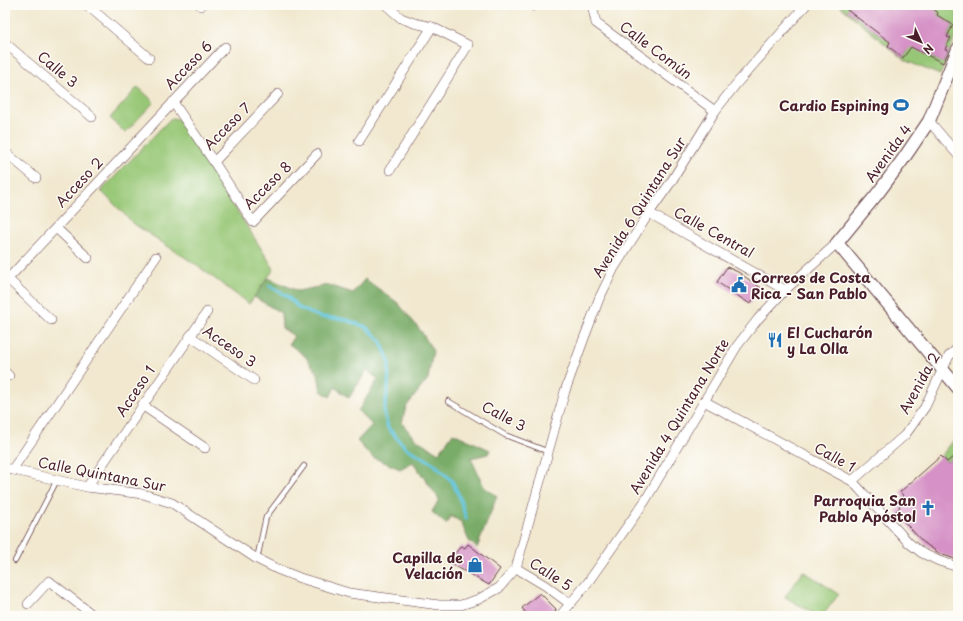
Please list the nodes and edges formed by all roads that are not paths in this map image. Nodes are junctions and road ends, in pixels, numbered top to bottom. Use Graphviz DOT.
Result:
graph roads {
  1 [pos="87,5"];
  2 [pos="386,5"];
  3 [pos="528,5"];
  4 [pos="592,5"];
  5 [pos="806,5"];
  6 [pos="533,8"];
  7 [pos="432,26"];
  8 [pos="5,43"];
  9 [pos="225,48"];
  10 [pos="958,49"];
  11 [pos="149,58"];
  12 [pos="278,94"];
  13 [pos="173,102"];
  14 [pos="715,111"];
  15 [pos="92,117"];
  16 [pos="929,121"];
  17 [pos="359,141"];
  18 [pos="5,152"];
  19 [pos="317,154"];
  20 [pos="958,154"];
  21 [pos="214,162"];
  22 [pos="390,170"];
  23 [pos="36,178"];
  24 [pos="649,213"];
  25 [pos="56,228"];
  26 [pos="837,244"];
  27 [pos="156,257"];
  28 [pos="88,258"];
  29 [pos="6,280"];
  30 [pos="785,290"];
  31 [pos="206,312"];
  32 [pos="51,320"];
  33 [pos="190,336"];
  34 [pos="958,348"];
  35 [pos="942,370"];
  36 [pos="254,380"];
  37 [pos="958,388"];
  38 [pos="448,401"];
  39 [pos="704,401"];
  40 [pos="142,405"];
  41 [pos="205,448"];
  42 [pos="548,452"];
  43 [pos="304,466"];
  44 [pos="8,469"];
  45 [pos="57,480"];
  46 [pos="852,480"];
  47 [pos="87,487"];
  48 [pos="257,559"];
  49 [pos="15,561"];
  50 [pos="958,567"];
  51 [pos="516,568"];
  52 [pos="28,604"];
  53 [pos="570,604"];
  54 [pos="94,616"];
  55 [pos="560,616"];
  1 -- 11 [label="street"];
  2 -- 7 [label="street"];
  3 -- 6 [label="lane"];
  4 -- 14 [label="street, Calle Común"];
  5 -- 14 [label="street, Avenida 6 Quintana Sur"];
  7 -- 17 [label="street"];
  7 -- 22 [label="street"];
  8 -- 15 [label="street, Calle 3"];
  9 -- 13 [label="street, Acceso 6"];
  10 -- 16 [label="main road, Avenida 4"];
  12 -- 21 [label="street, Acceso 7"];
  13 -- 21 [label="street, Acceso 7"];
  13 -- 25 [label="street, Acceso 2"];
  14 -- 24 [label="street, Avenida 6 Quintana Sur"];
  16 -- 20 [label="street"];
  16 -- 26 [label="main road, Avenida 4"];
  18 -- 23 [label="street"];
  19 -- 21 [label="street, Acceso 8"];
  24 -- 30 [label="street, Calle Central"];
  24 -- 42 [label="street, Avenida 6 Quintana Sur"];
  25 -- 28 [label="street"];
  25 -- 29 [label="street, Acceso 2"];
  26 -- 30 [label="street, Avenida 4 Quintana Norte"];
  26 -- 35 [label="main road"];
  27 -- 44 [label="street"];
  29 -- 32 [label="street"];
  30 -- 39 [label="street, Avenida 4 Quintana Norte"];
  31 -- 33 [label="street, Acceso 1"];
  33 -- 36 [label="street, Acceso 3"];
  33 -- 40 [label="street, Acceso 1"];
  34 -- 35 [label="street, Avenida 2"];
  35 -- 37 [label="main road"];
  35 -- 46 [label="street, Avenida 2"];
  38 -- 42 [label="lane, Calle 3"];
  39 -- 46 [label="street, Calle 1"];
  39 -- 53 [label="street, Avenida 4 Quintana Norte"];
  40 -- 41 [label="street"];
  40 -- 47 [label="street, Acceso 1"];
  42 -- 51 [label="street, Avenida 6 Quintana Sur"];
  43 -- 48 [label="lane"];
  44 -- 45 [label="street, Calle Quintana Sur"];
  45 -- 47 [label="street, Calle Quintana Sur"];
  45 -- 49 [label="lane"];
  46 -- 50 [label="street, Calle 1"];
  47 -- 48 [label="street, Calle Quintana Sur"];
  48 -- 51 [label="street, Calle Quintana Sur"];
  51 -- 53 [label="street, Calle 5"];
  52 -- 54 [label="street"];
  53 -- 55 [label="street, Avenida 4 Quintana Norte"];
}
